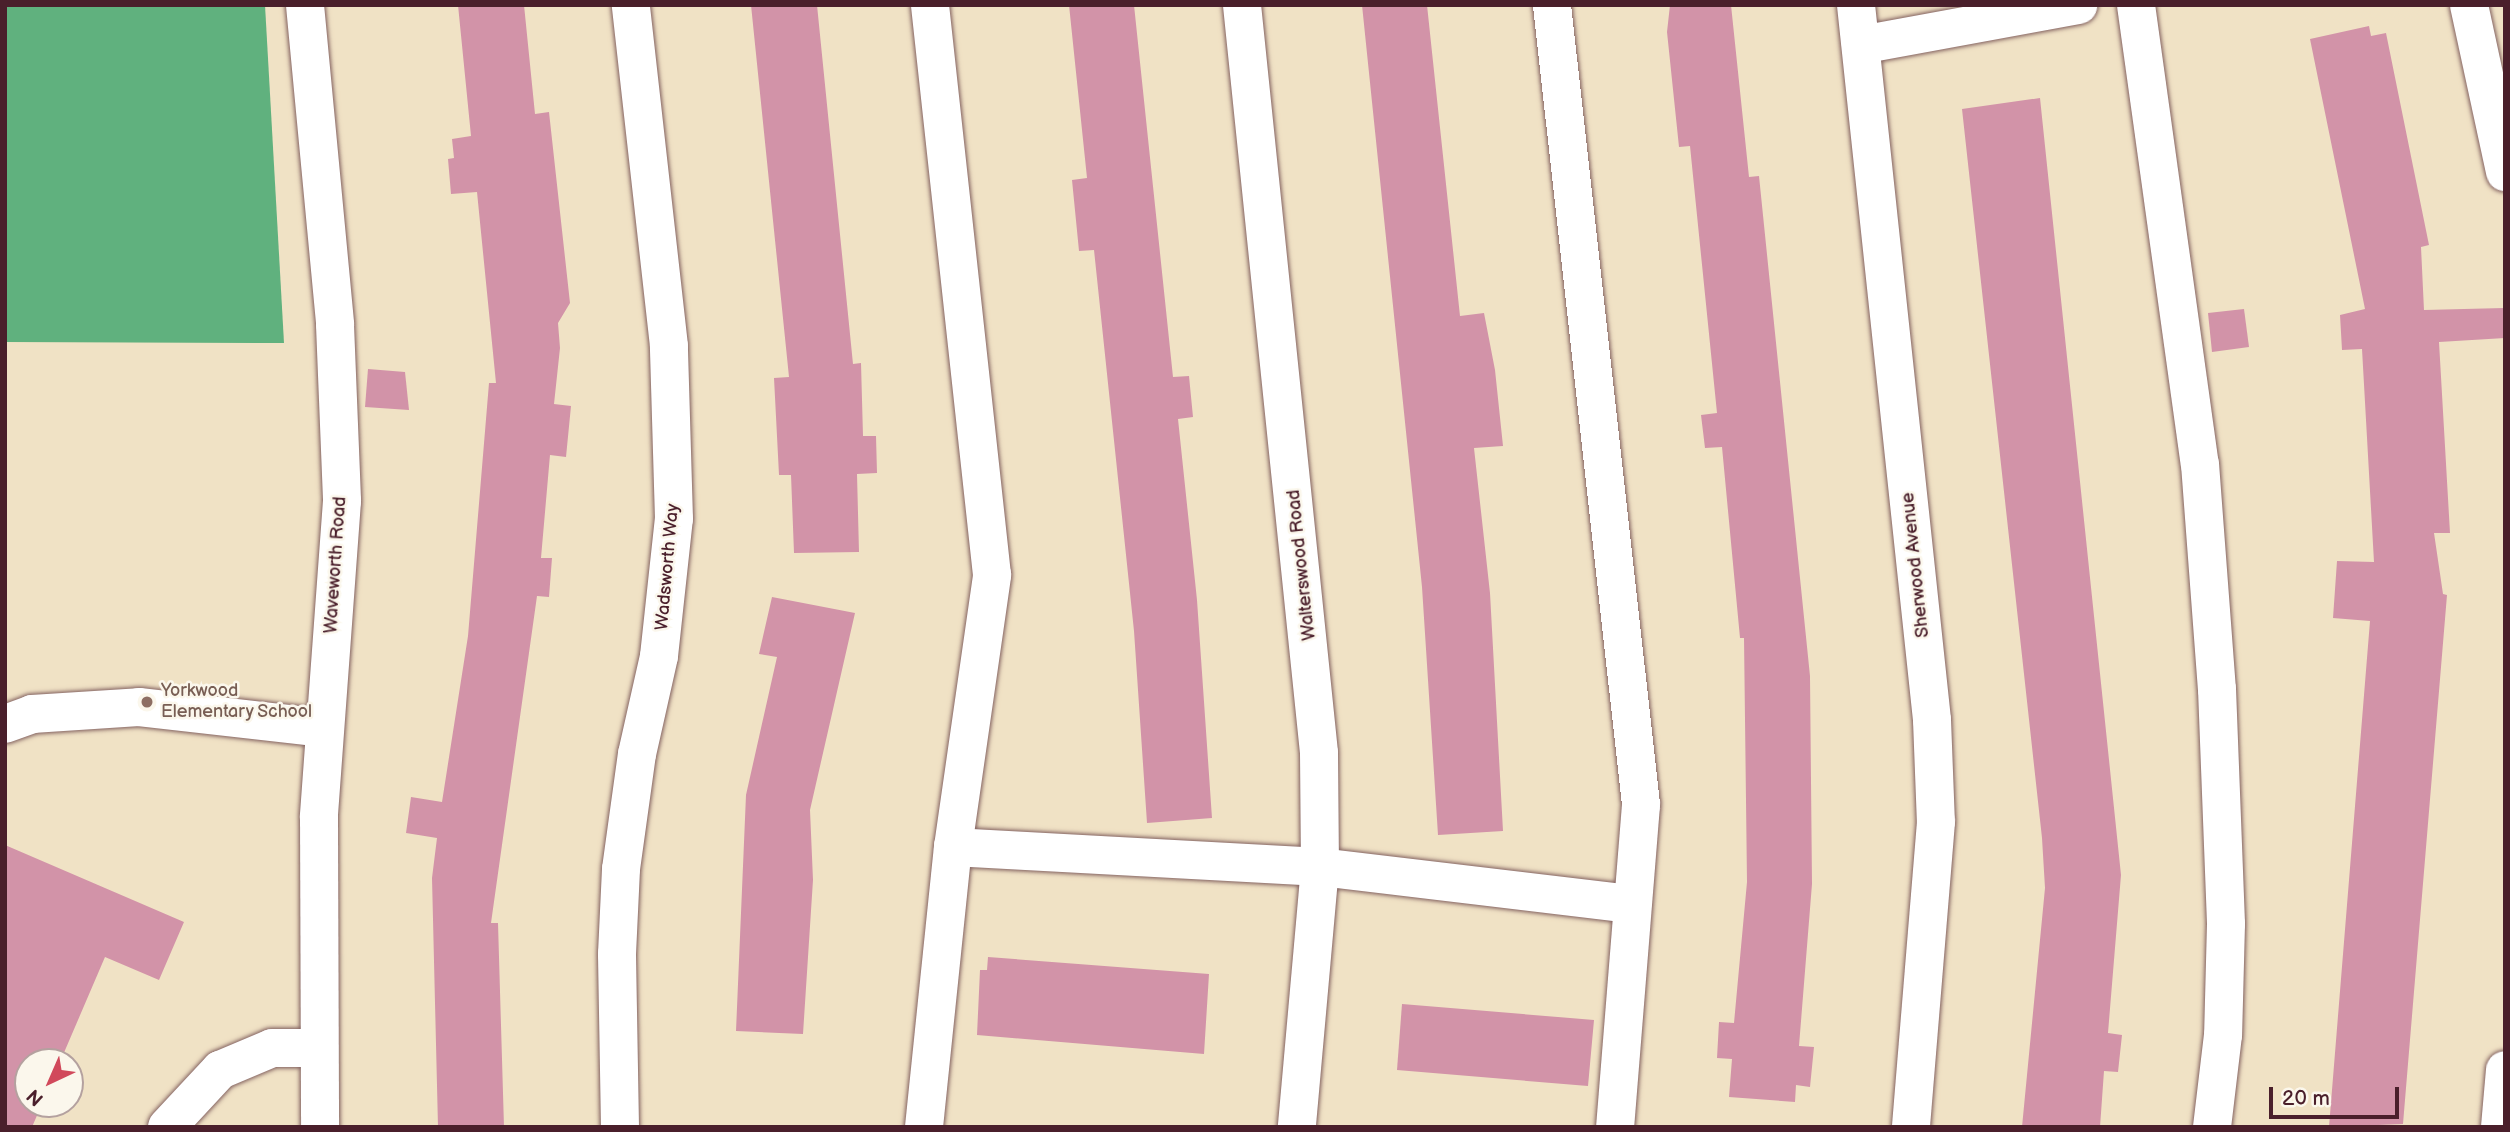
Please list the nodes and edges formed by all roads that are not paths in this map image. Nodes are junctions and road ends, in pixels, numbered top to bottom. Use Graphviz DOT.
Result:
graph roads {
  1 [pos="305,5"];
  2 [pos="631,5"];
  3 [pos="930,5"];
  4 [pos="1242,5"];
  5 [pos="1552,5"];
  6 [pos="1856,5"];
  7 [pos="2078,5"];
  8 [pos="2136,5"];
  9 [pos="2469,5"];
  10 [pos="1861,45"];
  11 [pos="2505,172"];
  12 [pos="5,723"];
  13 [pos="323,729"];
  14 [pos="953,847"];
  15 [pos="1320,867"];
  16 [pos="1632,904"];
  17 [pos="318,1048"];
  18 [pos="2505,1070"];
  19 [pos="167,1127"];
  20 [pos="320,1127"];
  21 [pos="621,1127"];
  22 [pos="924,1127"];
  23 [pos="1297,1127"];
  24 [pos="1615,1127"];
  25 [pos="1911,1127"];
  26 [pos="2212,1127"];
  27 [pos="2500,1127"];
  1 -- 13 [label="street, Waveworth Road"];
  2 -- 21 [label="street, Wadsworth Way"];
  3 -- 14 [label="street"];
  4 -- 15 [label="street, Walterswood Road"];
  5 -- 16 [label="street"];
  6 -- 10 [label="street, Sherwood Avenue"];
  7 -- 10 [label="street"];
  8 -- 26 [label="street"];
  9 -- 11 [label="street"];
  10 -- 25 [label="street, Sherwood Avenue"];
  12 -- 13 [label="street"];
  13 -- 17 [label="street, Waveworth Road"];
  14 -- 15 [label="street"];
  14 -- 22 [label="street"];
  15 -- 16 [label="street"];
  15 -- 23 [label="street, Walterswood Road"];
  16 -- 24 [label="street"];
  17 -- 19 [label="street"];
  17 -- 20 [label="street, Waveworth Road"];
  18 -- 27 [label="street"];
}
